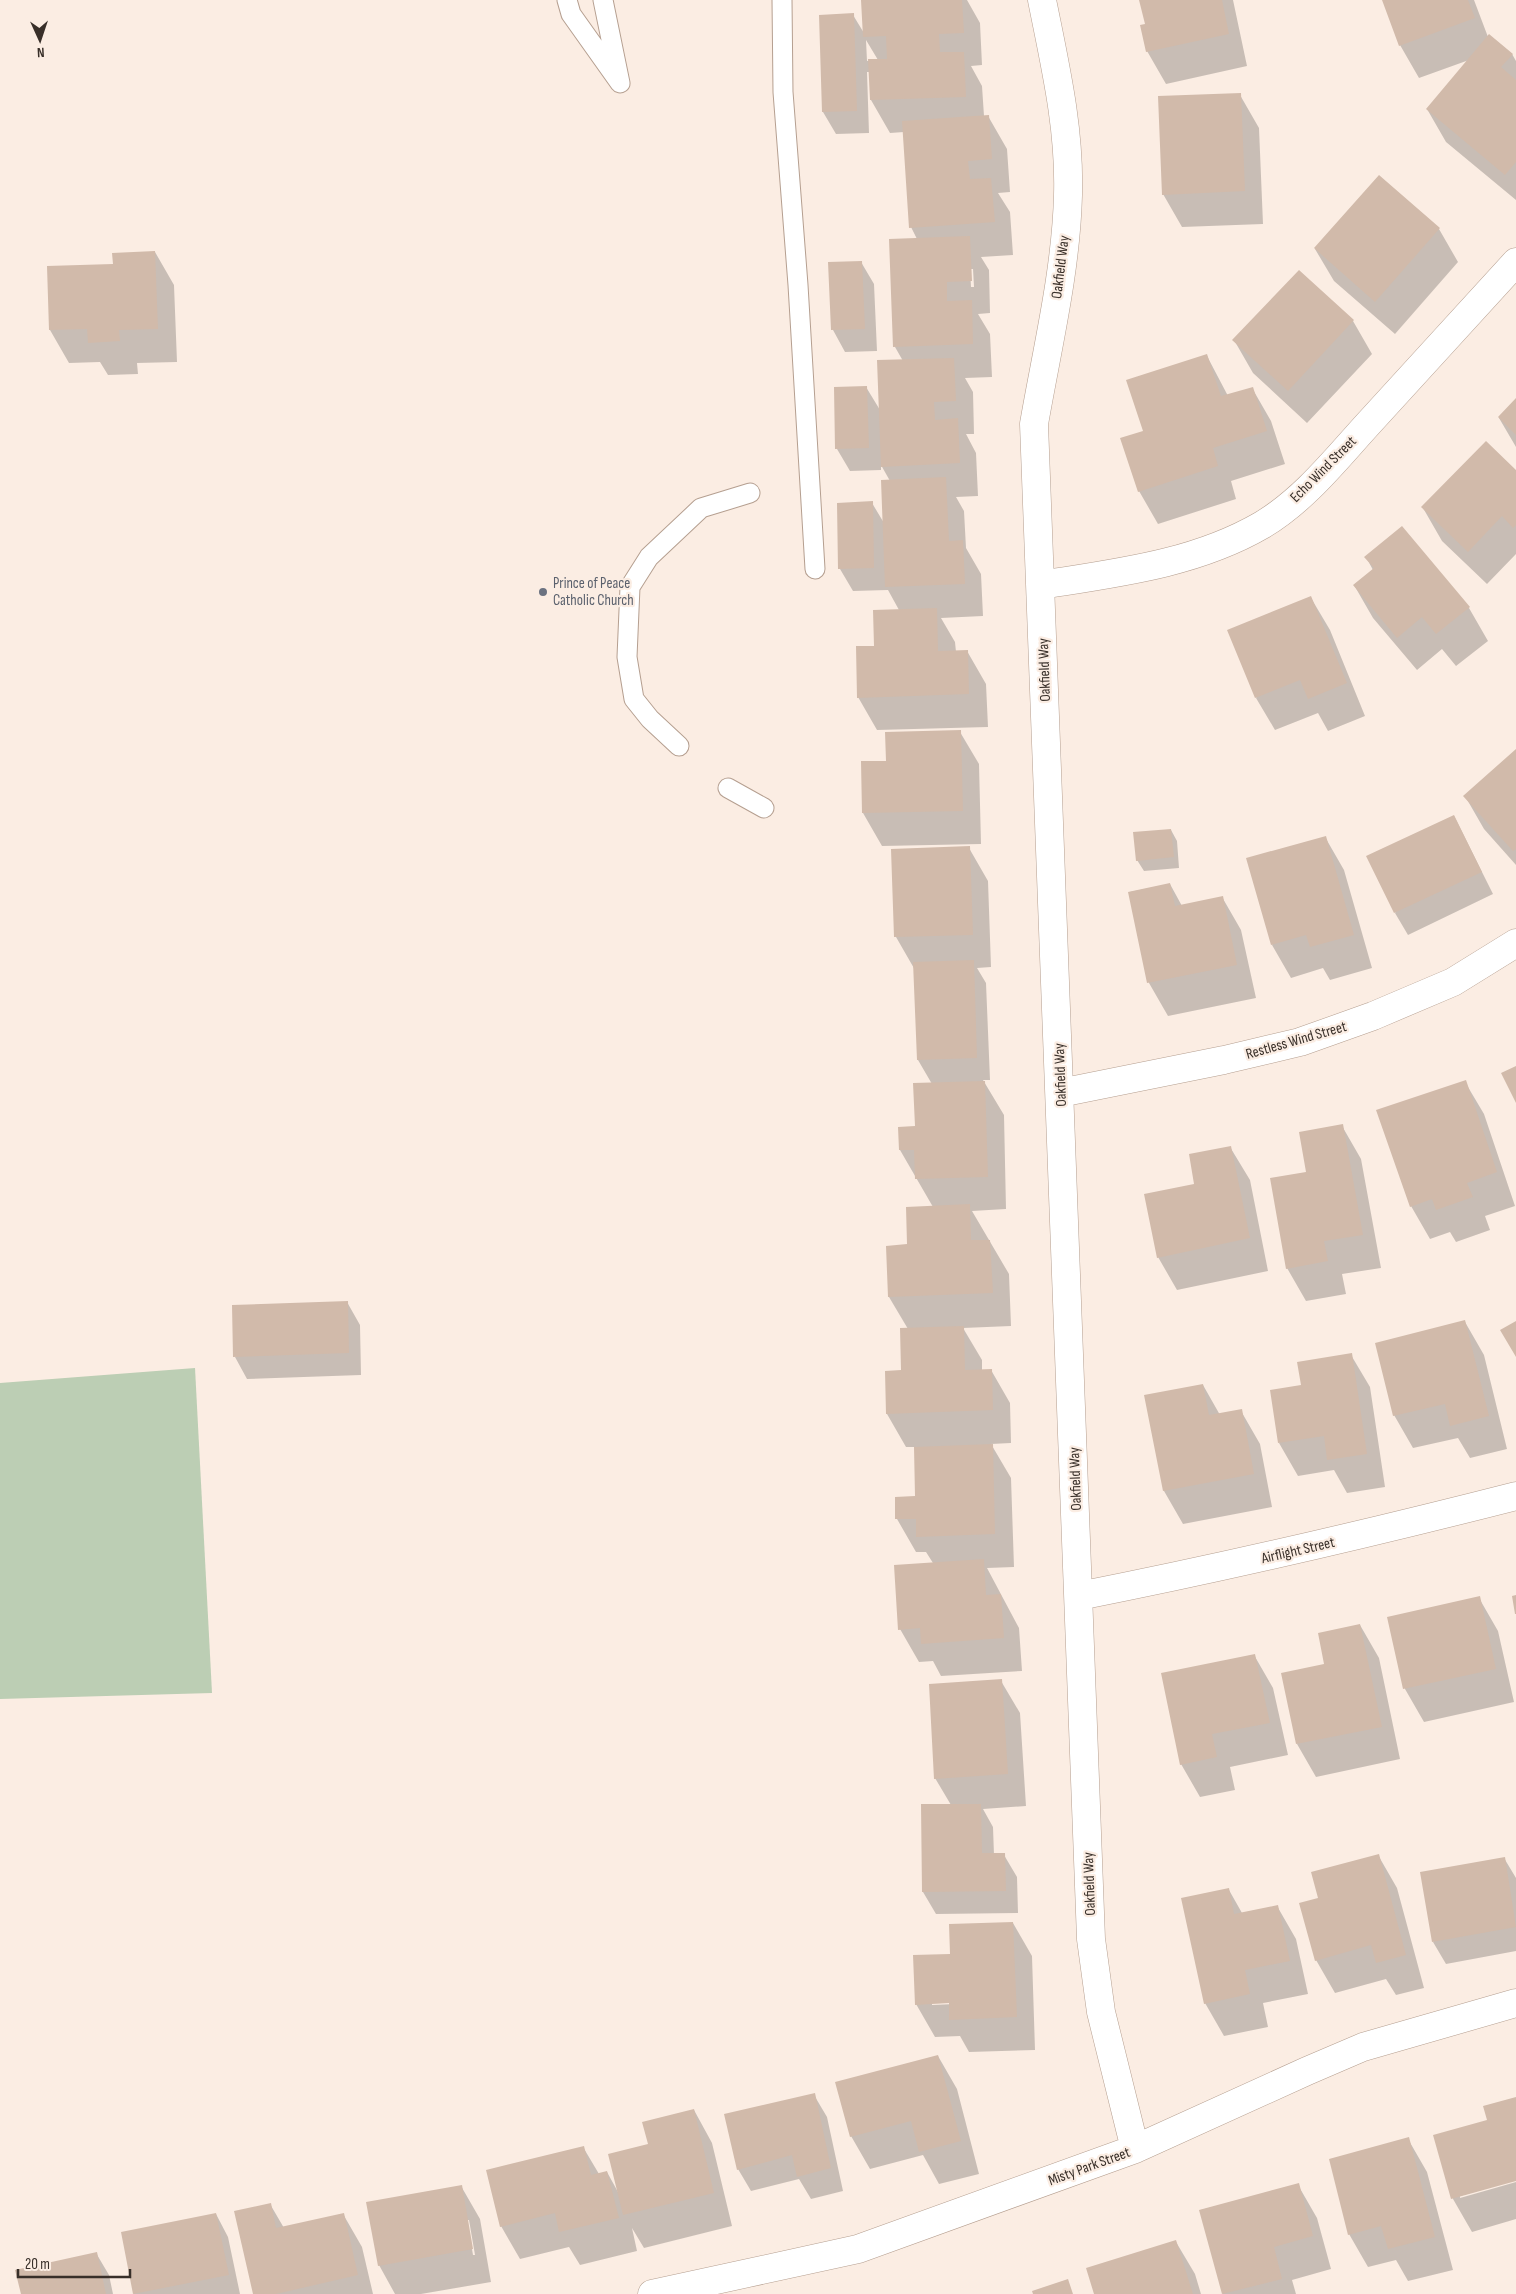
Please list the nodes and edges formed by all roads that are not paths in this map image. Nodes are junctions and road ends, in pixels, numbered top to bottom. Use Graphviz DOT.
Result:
graph roads {
  1 [pos="567,0"];
  2 [pos="603,0"];
  3 [pos="782,0"];
  4 [pos="1042,0"];
  5 [pos="1516,262"];
  6 [pos="750,493"];
  7 [pos="815,569"];
  8 [pos="1041,585"];
  9 [pos="679,746"];
  10 [pos="728,788"];
  11 [pos="764,808"];
  12 [pos="1516,943"];
  13 [pos="1060,1092"];
  14 [pos="1516,1496"];
  15 [pos="1079,1596"];
  16 [pos="1516,2004"];
  17 [pos="1135,2149"];
  18 [pos="652,2294"];
  1 -- 2 [label="lane"];
  3 -- 7 [label="lane"];
  4 -- 8 [label="street, Oakfield Way"];
  5 -- 8 [label="street, Echo Wind Street"];
  6 -- 9 [label="lane"];
  8 -- 13 [label="street, Oakfield Way"];
  10 -- 11 [label="lane"];
  12 -- 13 [label="street, Restless Wind Street"];
  13 -- 15 [label="street, Oakfield Way"];
  14 -- 15 [label="street, Airflight Street"];
  15 -- 17 [label="street, Oakfield Way"];
  16 -- 17 [label="street, Misty Park Street"];
  17 -- 18 [label="street, Misty Park Street"];
}
